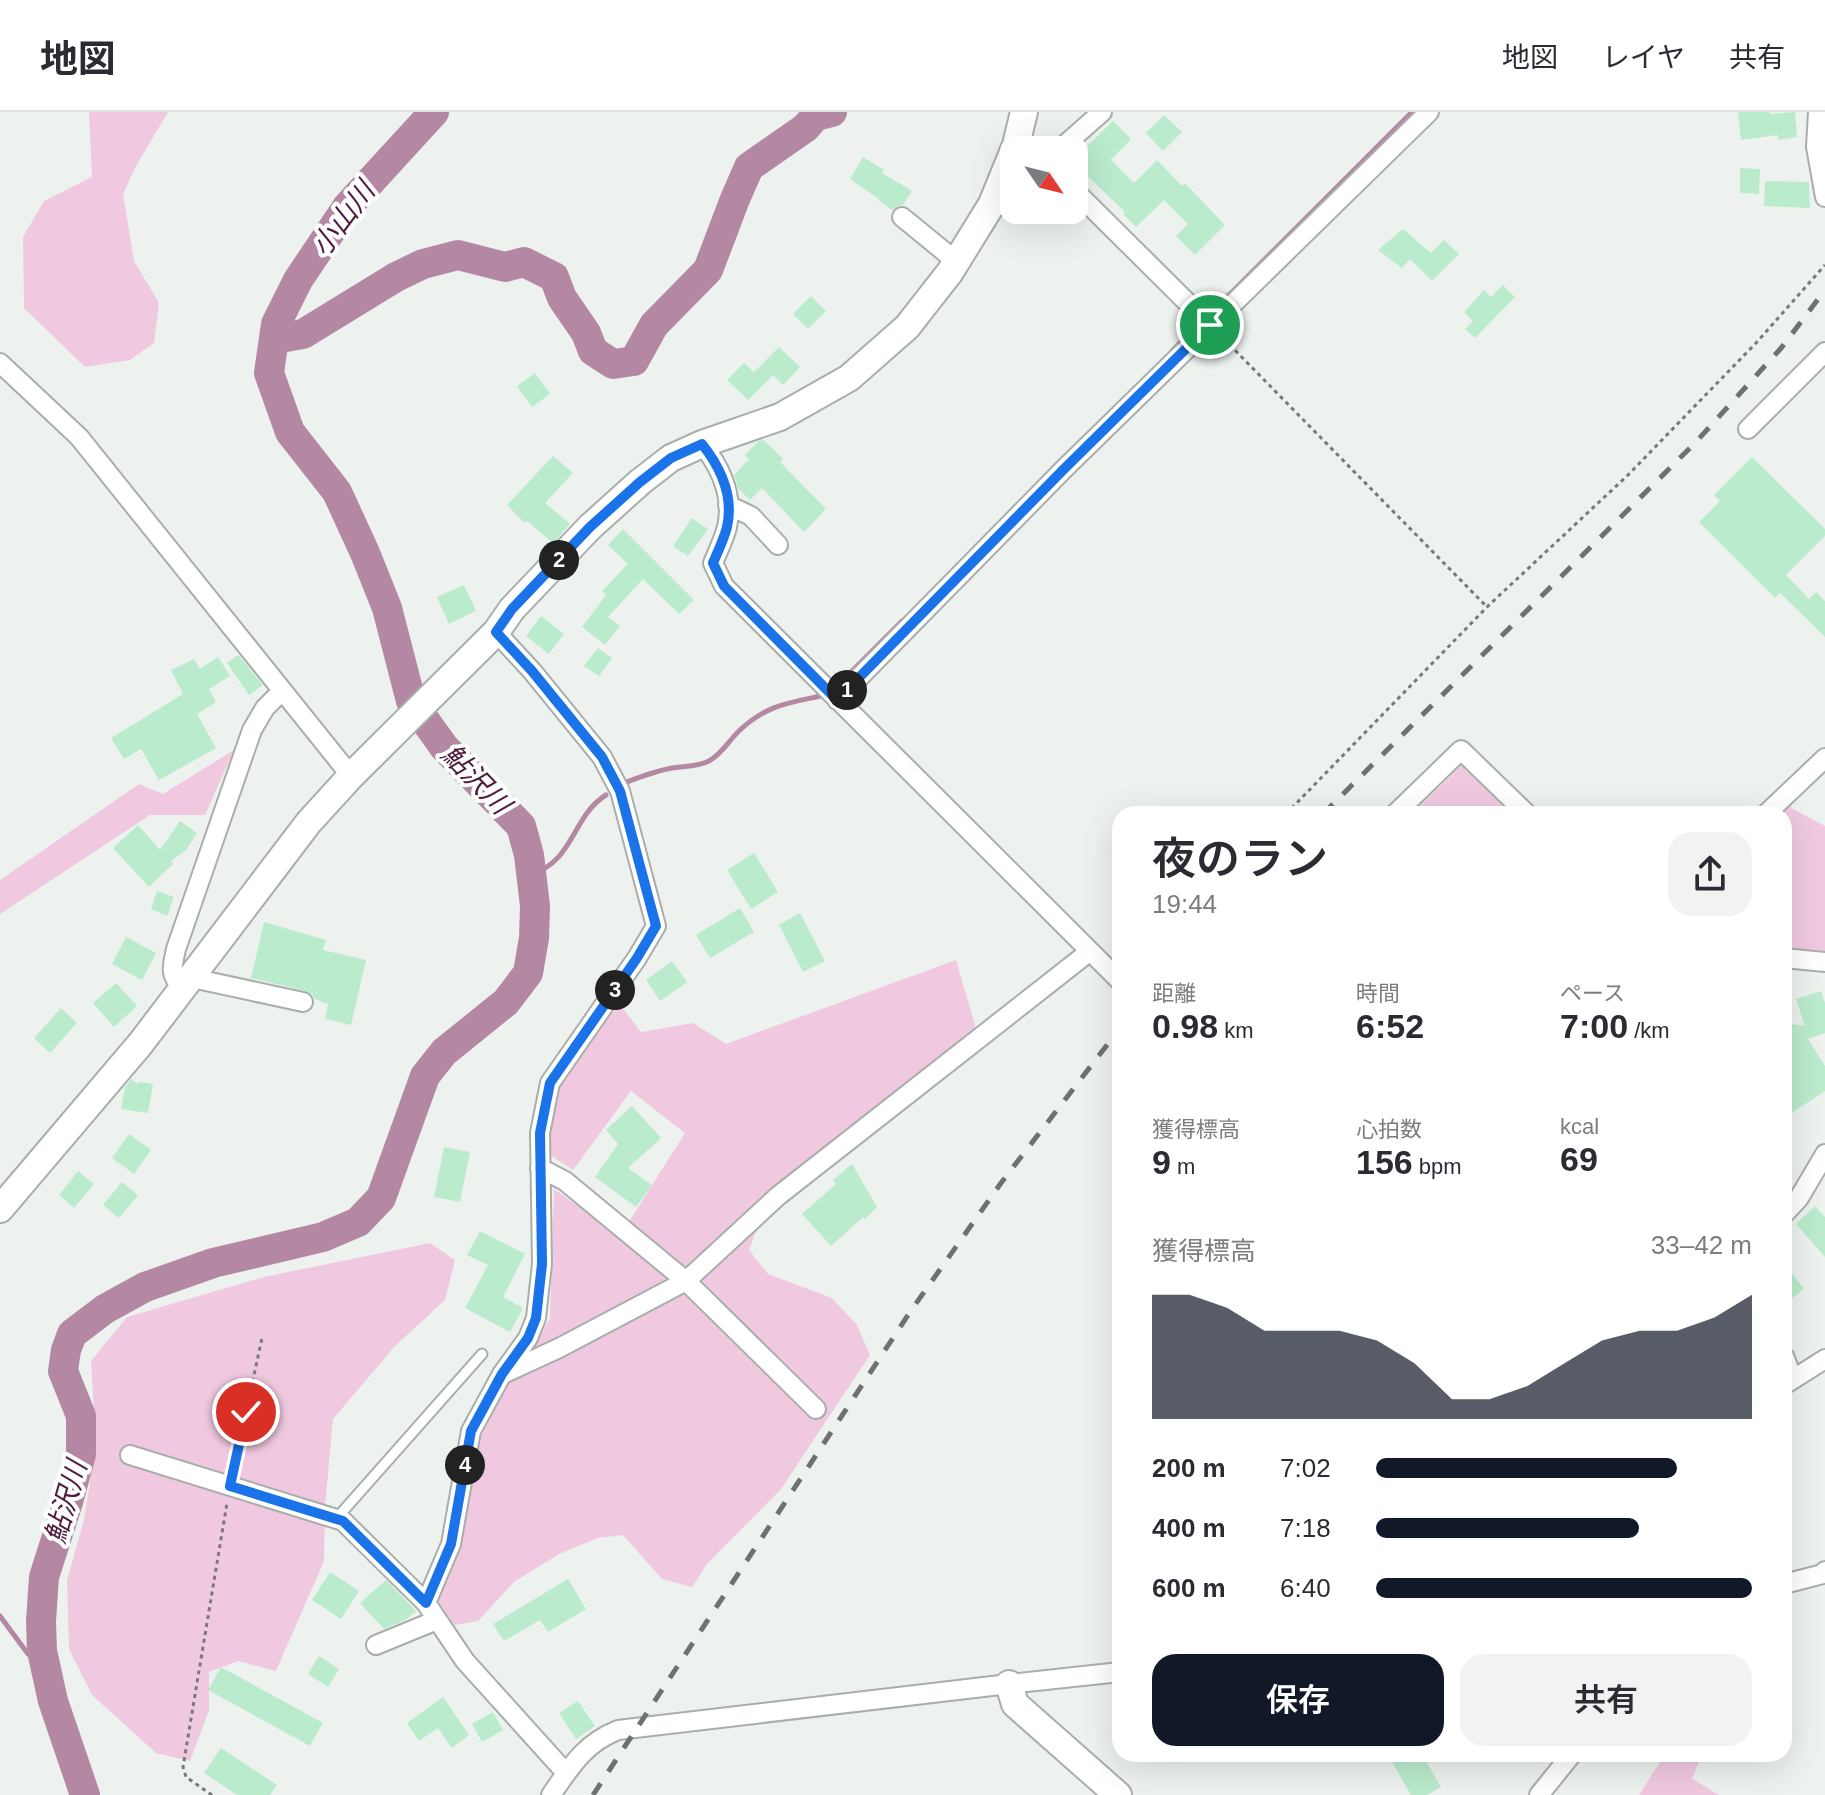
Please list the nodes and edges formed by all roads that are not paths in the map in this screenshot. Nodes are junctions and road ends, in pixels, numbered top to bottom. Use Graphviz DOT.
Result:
graph roads {
  1 [pos="1024,112"];
  2 [pos="1102,112"];
  3 [pos="1429,112"];
  4 [pos="1818,112"];
  5 [pos="1075,136"];
  6 [pos="1825,197"];
  7 [pos="1088,204"];
  8 [pos="902,217"];
  9 [pos="957,262"];
  10 [pos="1210,325"];
  11 [pos="1825,352"];
  12 [pos="0,363"];
  13 [pos="1748,429"];
  14 [pos="702,444"];
  15 [pos="728,505"];
  16 [pos="778,545"];
  17 [pos="496,632"];
  18 [pos="282,691"];
  19 [pos="837,700"];
  20 [pos="1825,758"];
  21 [pos="351,776"];
  22 [pos="1403,806"];
  23 [pos="1519,806"];
  24 [pos="1774,806"];
  25 [pos="1089,952"];
  26 [pos="1792,959"];
  27 [pos="1825,962"];
  28 [pos="1112,974"];
  29 [pos="188,984"];
  30 [pos="303,1002"];
  31 [pos="1825,1154"];
  32 [pos="540,1168"];
  33 [pos="1792,1205"];
  34 [pos="0,1209"];
  35 [pos="686,1281"];
  36 [pos="482,1354"];
  37 [pos="1825,1359"];
  38 [pos="502,1374"];
  39 [pos="1792,1380"];
  40 [pos="816,1409"];
  41 [pos="130,1455"];
  42 [pos="336,1519"];
  43 [pos="1825,1571"];
  44 [pos="1792,1582"];
  45 [pos="426,1603"];
  46 [pos="437,1620"];
  47 [pos="376,1645"];
  48 [pos="1112,1673"];
  49 [pos="1009,1684"];
  50 [pos="1566,1762"];
  51 [pos="566,1773"];
  52 [pos="551,1795"];
  53 [pos="1118,1795"];
  54 [pos="1539,1795"];
  1 -- 9 [label="street"];
  2 -- 5 [label="street"];
  3 -- 10 [label="street"];
  4 -- 6 [label="street"];
  7 -- 10 [label="street"];
  8 -- 9 [label="street"];
  9 -- 14 [label="street"];
  10 -- 19 [label="street"];
  11 -- 13 [label="street"];
  12 -- 18 [label="street"];
  14 -- 15 [label="street"];
  14 -- 17 [label="street"];
  15 -- 16 [label="street"];
  15 -- 19 [label="street"];
  17 -- 21 [label="street"];
  17 -- 32 [label="street"];
  18 -- 21 [label="street"];
  18 -- 29 [label="street"];
  19 -- 25 [label="street"];
  20 -- 24 [label="street"];
  21 -- 29 [label="street"];
  22 -- 23 [label="street"];
  25 -- 28 [label="street"];
  25 -- 35 [label="street"];
  26 -- 27 [label="street"];
  29 -- 30 [label="street"];
  29 -- 34 [label="street"];
  31 -- 33 [label="street"];
  32 -- 35 [label="street"];
  32 -- 38 [label="street"];
  35 -- 38 [label="street"];
  35 -- 40 [label="street"];
  36 -- 42 [label="lane"];
  37 -- 39 [label="street"];
  38 -- 45 [label="street"];
  41 -- 42 [label="street"];
  42 -- 45 [label="street"];
  43 -- 44 [label="street"];
  45 -- 46 [label="street"];
  46 -- 47 [label="street"];
  46 -- 51 [label="street"];
  48 -- 49 [label="street"];
  49 -- 51 [label="street"];
  49 -- 53 [label="street"];
  50 -- 54 [label="street"];
  51 -- 52 [label="street"];
}
